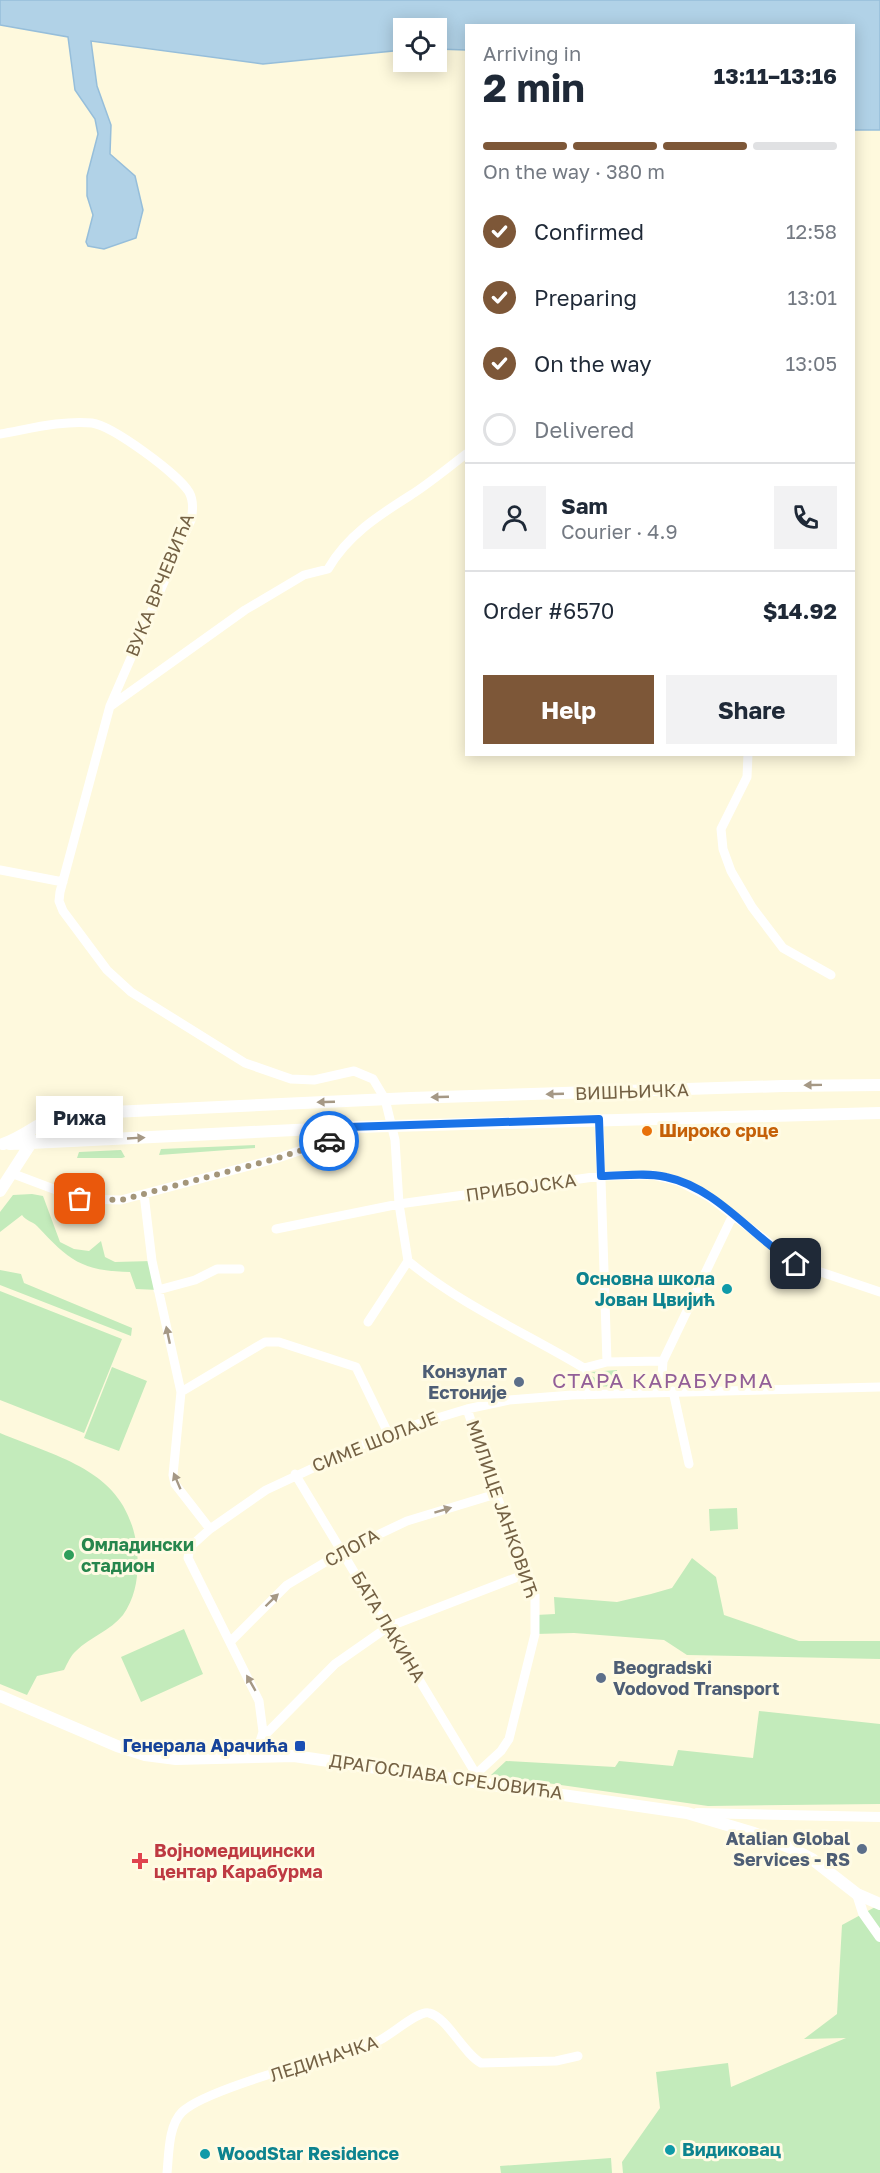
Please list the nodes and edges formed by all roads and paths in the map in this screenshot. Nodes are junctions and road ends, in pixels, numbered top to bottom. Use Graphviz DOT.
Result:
graph roads {
  1 [pos="0,434"];
  2 [pos="465,455"];
  3 [pos="110,706"];
  4 [pos="748,756"];
  5 [pos="0,870"];
  6 [pos="63,882"];
  7 [pos="831,975"];
  8 [pos="880,1086"];
  9 [pos="385,1099"];
  10 [pos="880,1113"];
  11 [pos="51,1118"];
  12 [pos="599,1119"];
  13 [pos="392,1126"];
  14 [pos="348,1127"];
  15 [pos="30,1143"];
  16 [pos="1,1144"];
  17 [pos="6,1171"];
  18 [pos="601,1176"];
  19 [pos="1,1190"];
  20 [pos="144,1194"];
  21 [pos="399,1204"];
  22 [pos="733,1215"];
  23 [pos="276,1229"];
  24 [pos="408,1261"];
  25 [pos="240,1269"];
  26 [pos="158,1290"];
  27 [pos="880,1292"];
  28 [pos="368,1322"];
  29 [pos="663,1361"];
  30 [pos="607,1362"];
  31 [pos="584,1368"];
  32 [pos="880,1388"];
  33 [pos="673,1391"];
  34 [pos="181,1392"];
  35 [pos="661,1392"];
  36 [pos="585,1395"];
  37 [pos="467,1409"];
  38 [pos="388,1433"];
  39 [pos="689,1464"];
  40 [pos="295,1474"];
  41 [pos="496,1494"];
  42 [pos="210,1529"];
  43 [pos="344,1551"];
  44 [pos="528,1573"];
  45 [pos="388,1627"];
  46 [pos="230,1642"];
  47 [pos="0,1696"];
  48 [pos="261,1739"];
  49 [pos="255,1757"];
  50 [pos="476,1777"];
  51 [pos="687,1813"];
  52 [pos="880,1817"];
  53 [pos="857,1894"];
  54 [pos="880,1904"];
  55 [pos="880,1937"];
  56 [pos="578,2056"];
  57 [pos="167,2173"];
  1 -- 3 [label="street, ВУКА ВРЧЕВИЋА"];
  2 -- 3 [label="street"];
  3 -- 6 [label="street, ВУКА ВРЧЕВИЋА"];
  4 -- 7 [label="street"];
  5 -- 6 [label="street"];
  6 -- 9 [label="street, ВУКА ВРЧЕВИЋА"];
  8 -- 9 [label="main road, ВИШЊИЧКА, one-way"];
  9 -- 11 [label="main road, ВИШЊИЧКА, one-way"];
  9 -- 13 [label="street"];
  10 -- 12 [label="main road, ВИШЊИЧКА"];
  11 -- 15 [label="main road"];
  11 -- 16 [label="main road, ВИШЊИЧКА"];
  12 -- 13 [label="main road, ВИШЊИЧКА"];
  12 -- 18 [label="street"];
  13 -- 14 [label="main road, ВИШЊИЧКА"];
  13 -- 21 [label="street"];
  15 -- 14 [label="main road, ВИШЊИЧКА, one-way"];
  14 -- 20 [label="street"];
  15 -- 16 [label="main road, ВИШЊИЧКА"];
  15 -- 17 [label="main road"];
  17 -- 19 [label="main road"];
  17 -- 20 [label="street"];
  18 -- 21 [label="street, ПРИБОЈСКА"];
  18 -- 22 [label="street, ПРИБОЈСКА"];
  18 -- 30 [label="street"];
  20 -- 26 [label="street"];
  21 -- 23 [label="street, ПРИБОЈСКА"];
  21 -- 24 [label="street"];
  22 -- 27 [label="street, ПРИБОЈСКА"];
  22 -- 29 [label="street"];
  24 -- 28 [label="street"];
  24 -- 31 [label="street"];
  25 -- 26 [label="street"];
  34 -- 26 [label="street, one-way"];
  29 -- 30 [label="street"];
  29 -- 35 [label="street"];
  30 -- 31 [label="street"];
  31 -- 36 [label="street"];
  32 -- 33 [label="street, СИМЕ ШОЛАЈЕ"];
  33 -- 35 [label="street, СИМЕ ШОЛАЈЕ"];
  33 -- 39 [label="street"];
  34 -- 38 [label="street"];
  42 -- 34 [label="street, one-way"];
  35 -- 36 [label="street, СИМЕ ШОЛАЈЕ"];
  36 -- 37 [label="street, СИМЕ ШОЛАЈЕ"];
  37 -- 38 [label="street, СИМЕ ШОЛАЈЕ"];
  37 -- 41 [label="street, МИЛИЦЕ ЈАНКОВИЋ"];
  38 -- 40 [label="street, СИМЕ ШОЛАЈЕ"];
  40 -- 42 [label="street, СИМЕ ШОЛАЈЕ"];
  40 -- 43 [label="street, БАТА ЛАКИНА"];
  43 -- 41 [label="street, СЛОГА, one-way"];
  41 -- 44 [label="street, МИЛИЦЕ ЈАНКОВИЋ"];
  42 -- 46 [label="street, СИМЕ ШОЛАЈЕ"];
  43 -- 45 [label="street, БАТА ЛАКИНА"];
  46 -- 43 [label="street, СЛОГА, one-way"];
  44 -- 45 [label="street"];
  44 -- 50 [label="street, МИЛИЦЕ ЈАНКОВИЋ"];
  45 -- 48 [label="street"];
  45 -- 50 [label="street, БАТА ЛАКИНА"];
  48 -- 46 [label="street, СИМЕ ШОЛАЈЕ, one-way"];
  47 -- 49 [label="main road, ДРАГОСЛАВА СРЕЈОВИЋА"];
  48 -- 49 [label="street"];
  49 -- 50 [label="main road, ДРАГОСЛАВА СРЕЈОВИЋА"];
  50 -- 51 [label="main road, ДРАГОСЛАВА СРЕЈОВИЋА"];
  51 -- 52 [label="street"];
  51 -- 53 [label="main road, ДРАГОСЛАВА СРЕЈОВИЋА"];
  53 -- 54 [label="main road, ДРАГОСЛАВА СРЕЈОВИЋА"];
  53 -- 55 [label="street"];
  56 -- 57 [label="street, ЛЕДИНАЧКА"];
}
